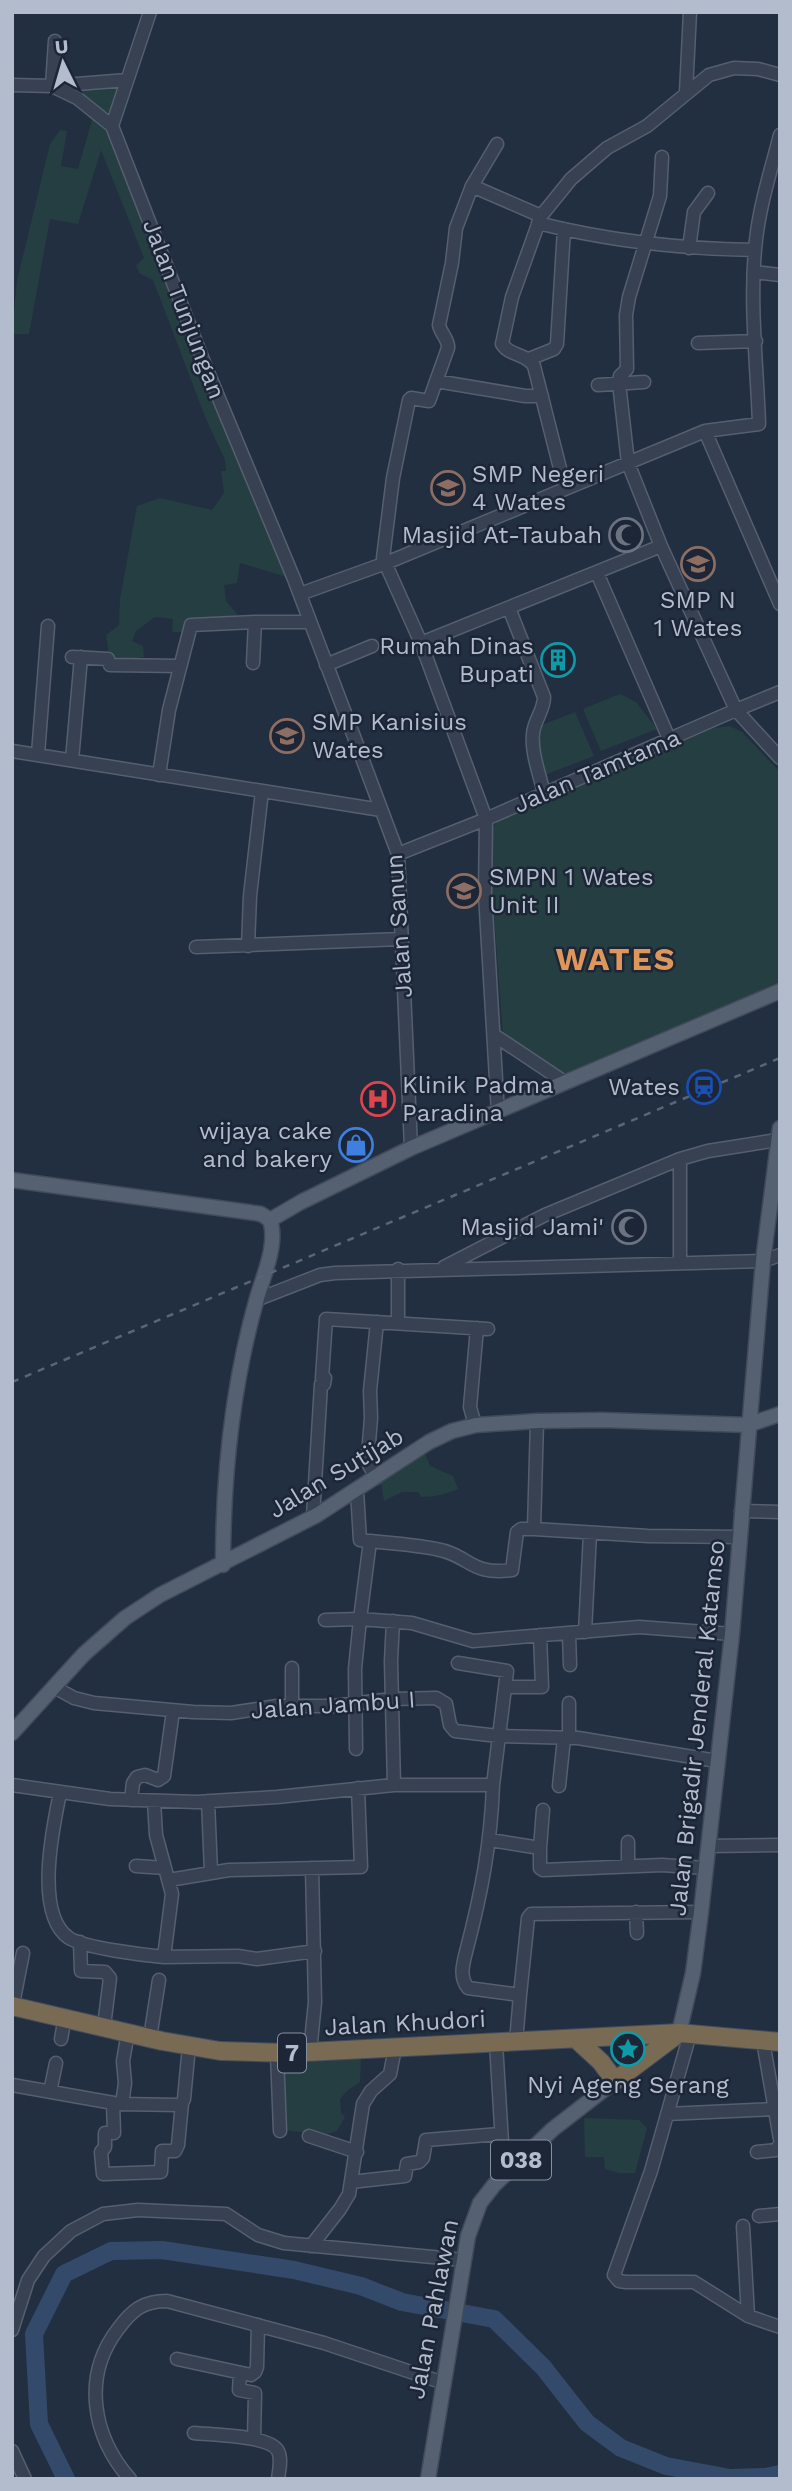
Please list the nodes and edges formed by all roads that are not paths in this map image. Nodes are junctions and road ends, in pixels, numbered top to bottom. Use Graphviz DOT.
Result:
graph roads {
  1 [pos="150,12"];
  2 [pos="690,12"];
  3 [pos="55,41"];
  4 [pos="780,75"];
  5 [pos="127,80"];
  6 [pos="12,85"];
  7 [pos="52,86"];
  8 [pos="686,92"];
  9 [pos="112,126"];
  10 [pos="780,135"];
  11 [pos="498,144"];
  12 [pos="662,157"];
  13 [pos="777,158"];
  14 [pos="472,186"];
  15 [pos="708,193"];
  16 [pos="540,219"];
  17 [pos="564,229"];
  18 [pos="646,242"];
  19 [pos="689,248"];
  20 [pos="755,250"];
  21 [pos="754,272"];
  22 [pos="780,275"];
  23 [pos="756,341"];
  24 [pos="698,343"];
  25 [pos="529,359"];
  26 [pos="436,381"];
  27 [pos="644,382"];
  28 [pos="619,384"];
  29 [pos="598,385"];
  30 [pos="542,396"];
  31 [pos="705,431"];
  32 [pos="628,463"];
  33 [pos="565,488"];
  34 [pos="661,546"];
  35 [pos="386,564"];
  36 [pos="597,573"];
  37 [pos="300,594"];
  38 [pos="780,604"];
  39 [pos="509,608"];
  40 [pos="256,622"];
  41 [pos="310,622"];
  42 [pos="48,626"];
  43 [pos="421,642"];
  44 [pos="372,646"];
  45 [pos="253,663"];
  46 [pos="326,665"];
  47 [pos="180,666"];
  48 [pos="780,692"];
  49 [pos="736,710"];
  50 [pos="670,741"];
  51 [pos="12,751"];
  52 [pos="38,754"];
  53 [pos="780,758"];
  54 [pos="72,760"];
  55 [pos="159,775"];
  56 [pos="262,791"];
  57 [pos="544,794"];
  58 [pos="381,810"];
  59 [pos="485,819"];
  60 [pos="398,854"];
  61 [pos="401,939"];
  62 [pos="248,946"];
  63 [pos="196,947"];
  64 [pos="780,991"];
  65 [pos="494,1035"];
  66 [pos="566,1083"];
  67 [pos="498,1113"];
  68 [pos="778,1134"];
  69 [pos="411,1148"];
  70 [pos="680,1159"];
  71 [pos="12,1180"];
  72 [pos="270,1220"];
  73 [pos="780,1255"];
  74 [pos="763,1261"];
  75 [pos="680,1262"];
  76 [pos="398,1269"];
  77 [pos="440,1269"];
  78 [pos="256,1300"];
  79 [pos="377,1322"];
  80 [pos="398,1323"];
  81 [pos="780,1414"];
  82 [pos="537,1421"];
  83 [pos="475,1425"];
  84 [pos="748,1425"];
  85 [pos="376,1478"];
  86 [pos="357,1490"];
  87 [pos="741,1511"];
  88 [pos="780,1512"];
  89 [pos="313,1517"];
  90 [pos="534,1529"];
  91 [pos="590,1533"];
  92 [pos="740,1537"];
  93 [pos="370,1541"];
  94 [pos="223,1565"];
  95 [pos="360,1619"];
  96 [pos="325,1620"];
  97 [pos="393,1620"];
  98 [pos="585,1632"];
  99 [pos="569,1634"];
  100 [pos="732,1634"];
  101 [pos="540,1636"];
  102 [pos="458,1663"];
  103 [pos="569,1665"];
  104 [pos="292,1668"];
  105 [pos="54,1687"];
  106 [pos="506,1687"];
  107 [pos="392,1699"];
  108 [pos="569,1703"];
  109 [pos="357,1704"];
  110 [pos="292,1707"];
  111 [pos="173,1711"];
  112 [pos="12,1733"];
  113 [pos="498,1736"];
  114 [pos="566,1738"];
  115 [pos="356,1749"];
  116 [pos="718,1761"];
  117 [pos="12,1785"];
  118 [pos="394,1785"];
  119 [pos="492,1785"];
  120 [pos="559,1786"];
  121 [pos="358,1788"];
  122 [pos="60,1793"];
  123 [pos="131,1800"];
  124 [pos="154,1801"];
  125 [pos="208,1801"];
  126 [pos="543,1810"];
  127 [pos="490,1840"];
  128 [pos="628,1842"];
  129 [pos="780,1845"];
  130 [pos="708,1846"];
  131 [pos="540,1848"];
  132 [pos="136,1866"];
  133 [pos="628,1866"];
  134 [pos="312,1868"];
  135 [pos="706,1868"];
  136 [pos="211,1872"];
  137 [pos="167,1874"];
  138 [pos="636,1912"];
  139 [pos="701,1912"];
  140 [pos="637,1933"];
  141 [pos="80,1942"];
  142 [pos="315,1951"];
  143 [pos="23,1954"];
  144 [pos="164,1957"];
  145 [pos="159,1980"];
  146 [pos="520,1995"];
  147 [pos="12,2007"];
  148 [pos="65,2017"];
  149 [pos="104,2026"];
  150 [pos="128,2032"];
  151 [pos="685,2033"];
  152 [pos="150,2038"];
  153 [pos="61,2039"];
  154 [pos="576,2039"];
  155 [pos="516,2042"];
  156 [pos="772,2042"];
  157 [pos="496,2043"];
  158 [pos="189,2046"];
  159 [pos="396,2048"];
  160 [pos="310,2052"];
  161 [pos="277,2054"];
  162 [pos="56,2063"];
  163 [pos="615,2081"];
  164 [pos="12,2085"];
  165 [pos="50,2092"];
  166 [pos="776,2102"];
  167 [pos="182,2103"];
  168 [pos="118,2104"];
  169 [pos="667,2114"];
  170 [pos="280,2131"];
  171 [pos="500,2134"];
  172 [pos="309,2136"];
  173 [pos="780,2142"];
  174 [pos="357,2152"];
  175 [pos="757,2152"];
  176 [pos="503,2176"];
  177 [pos="351,2182"];
  178 [pos="780,2214"];
  179 [pos="759,2216"];
  180 [pos="743,2226"];
  181 [pos="310,2246"];
  182 [pos="464,2262"];
  183 [pos="748,2316"];
  184 [pos="258,2325"];
  185 [pos="780,2326"];
  186 [pos="12,2330"];
  187 [pos="177,2359"];
  188 [pos="240,2374"];
  189 [pos="444,2383"];
  190 [pos="194,2434"];
  191 [pos="254,2439"];
  192 [pos="12,2451"];
  193 [pos="25,2479"];
  194 [pos="130,2479"];
  195 [pos="278,2479"];
  196 [pos="428,2479"];
  1 -- 5 [label="street"];
  2 -- 8 [label="street"];
  3 -- 7 [label="street"];
  4 -- 8 [label="street"];
  5 -- 7 [label="street"];
  5 -- 9 [label="street"];
  6 -- 7 [label="street"];
  7 -- 9 [label="street"];
  8 -- 16 [label="street"];
  9 -- 37 [label="street, Jalan Tunjungan"];
  10 -- 13 [label="street"];
  11 -- 14 [label="street"];
  12 -- 18 [label="street"];
  13 -- 20 [label="street"];
  14 -- 16 [label="street"];
  14 -- 26 [label="street"];
  15 -- 19 [label="street"];
  16 -- 17 [label="street"];
  16 -- 25 [label="street"];
  17 -- 18 [label="street"];
  17 -- 25 [label="street"];
  18 -- 19 [label="street"];
  18 -- 28 [label="street"];
  19 -- 20 [label="street"];
  20 -- 21 [label="street"];
  21 -- 22 [label="street"];
  21 -- 23 [label="street"];
  23 -- 24 [label="street"];
  23 -- 31 [label="street"];
  25 -- 30 [label="street"];
  26 -- 30 [label="street"];
  26 -- 35 [label="street"];
  27 -- 28 [label="street"];
  28 -- 29 [label="street"];
  28 -- 32 [label="street"];
  30 -- 33 [label="street"];
  31 -- 32 [label="street"];
  31 -- 38 [label="street"];
  32 -- 33 [label="street"];
  32 -- 34 [label="street"];
  33 -- 35 [label="street"];
  34 -- 36 [label="street"];
  34 -- 49 [label="street"];
  35 -- 37 [label="street"];
  35 -- 43 [label="street"];
  36 -- 39 [label="street"];
  36 -- 50 [label="street"];
  37 -- 41 [label="street, Jalan Sanun"];
  39 -- 43 [label="street"];
  39 -- 57 [label="street"];
  40 -- 41 [label="street"];
  40 -- 45 [label="street"];
  40 -- 47 [label="street"];
  41 -- 46 [label="street, Jalan Sanun"];
  42 -- 52 [label="street"];
  43 -- 59 [label="street"];
  44 -- 46 [label="street"];
  46 -- 58 [label="street, Jalan Sanun"];
  47 -- 54 [label="street"];
  47 -- 55 [label="street"];
  48 -- 49 [label="street, Jalan Tamtama"];
  49 -- 50 [label="street, Jalan Tamtama"];
  49 -- 53 [label="street"];
  50 -- 57 [label="street, Jalan Tamtama"];
  51 -- 52 [label="street"];
  52 -- 54 [label="street"];
  54 -- 55 [label="street"];
  55 -- 56 [label="street"];
  56 -- 58 [label="street"];
  56 -- 62 [label="street"];
  57 -- 59 [label="street, Jalan Tamtama"];
  58 -- 60 [label="street, Jalan Sanun"];
  59 -- 60 [label="street, Jalan Tamtama"];
  59 -- 65 [label="street"];
  60 -- 61 [label="street, Jalan Sanun"];
  61 -- 62 [label="street"];
  61 -- 69 [label="street, Jalan Sanun"];
  62 -- 63 [label="street"];
  64 -- 66 [label="main road"];
  65 -- 66 [label="street"];
  65 -- 67 [label="street"];
  66 -- 67 [label="main road"];
  67 -- 69 [label="main road"];
  68 -- 70 [label="street"];
  68 -- 74 [label="main road, Jalan Brigadir Jenderal Katamso"];
  69 -- 72 [label="main road"];
  70 -- 75 [label="street"];
  70 -- 77 [label="street"];
  71 -- 72 [label="main road"];
  72 -- 78 [label="main road"];
  73 -- 74 [label="street"];
  74 -- 75 [label="street"];
  74 -- 84 [label="main road, Jalan Brigadir Jenderal Katamso"];
  75 -- 77 [label="street"];
  76 -- 77 [label="street"];
  76 -- 78 [label="street"];
  76 -- 80 [label="street"];
  78 -- 94 [label="main road"];
  79 -- 80 [label="street"];
  79 -- 85 [label="street"];
  79 -- 89 [label="street"];
  80 -- 83 [label="street"];
  81 -- 84 [label="main road"];
  82 -- 83 [label="main road, Jalan Sutijab"];
  82 -- 84 [label="main road, Jalan Sutijab"];
  82 -- 90 [label="street"];
  83 -- 85 [label="main road, Jalan Sutijab"];
  84 -- 87 [label="main road, Jalan Brigadir Jenderal Katamso"];
  85 -- 86 [label="main road, Jalan Sutijab"];
  86 -- 89 [label="main road, Jalan Sutijab"];
  86 -- 93 [label="street"];
  87 -- 88 [label="street"];
  87 -- 92 [label="main road, Jalan Brigadir Jenderal Katamso"];
  89 -- 94 [label="main road, Jalan Sutijab"];
  90 -- 91 [label="street"];
  90 -- 93 [label="street"];
  91 -- 92 [label="street"];
  91 -- 98 [label="street"];
  92 -- 100 [label="main road, Jalan Brigadir Jenderal Katamso"];
  93 -- 95 [label="street"];
  94 -- 105 [label="main road, Jalan Sutijab"];
  95 -- 96 [label="street"];
  95 -- 97 [label="street"];
  95 -- 109 [label="street"];
  97 -- 101 [label="street"];
  97 -- 107 [label="street"];
  98 -- 99 [label="street"];
  98 -- 100 [label="street"];
  99 -- 101 [label="street"];
  99 -- 103 [label="street"];
  100 -- 116 [label="main road, Jalan Brigadir Jenderal Katamso"];
  101 -- 106 [label="street"];
  102 -- 106 [label="street"];
  104 -- 110 [label="street"];
  105 -- 111 [label="street, Jalan Jambu I"];
  105 -- 112 [label="main road, Jalan Sutijab"];
  106 -- 113 [label="street"];
  107 -- 109 [label="street, Jalan Jambu I"];
  107 -- 113 [label="street, Jalan Jambu I"];
  107 -- 118 [label="street"];
  108 -- 114 [label="street"];
  109 -- 110 [label="street, Jalan Jambu I"];
  109 -- 115 [label="street"];
  110 -- 111 [label="street, Jalan Jambu I"];
  111 -- 123 [label="street"];
  113 -- 114 [label="street, Jalan Jambu I"];
  113 -- 119 [label="street"];
  114 -- 116 [label="street, Jalan Jambu I"];
  114 -- 120 [label="street"];
  116 -- 130 [label="main road, Jalan Brigadir Jenderal Katamso"];
  117 -- 122 [label="street"];
  118 -- 119 [label="street"];
  118 -- 121 [label="street"];
  119 -- 127 [label="street"];
  121 -- 125 [label="street"];
  121 -- 134 [label="street"];
  122 -- 123 [label="street"];
  122 -- 141 [label="street"];
  123 -- 124 [label="street"];
  124 -- 125 [label="street"];
  124 -- 137 [label="street"];
  125 -- 136 [label="street"];
  126 -- 131 [label="street"];
  127 -- 131 [label="street"];
  127 -- 146 [label="street"];
  128 -- 133 [label="street"];
  129 -- 130 [label="street"];
  130 -- 135 [label="main road, Jalan Brigadir Jenderal Katamso"];
  131 -- 133 [label="street"];
  132 -- 137 [label="street"];
  133 -- 135 [label="street"];
  134 -- 136 [label="street"];
  134 -- 142 [label="street"];
  135 -- 139 [label="main road, Jalan Brigadir Jenderal Katamso"];
  136 -- 137 [label="street"];
  137 -- 144 [label="street"];
  138 -- 139 [label="street"];
  138 -- 140 [label="street"];
  138 -- 146 [label="street"];
  139 -- 151 [label="main road, Jalan Brigadir Jenderal Katamso"];
  141 -- 144 [label="street"];
  141 -- 149 [label="street"];
  142 -- 144 [label="street"];
  142 -- 160 [label="street"];
  143 -- 147 [label="street"];
  145 -- 152 [label="street"];
  146 -- 155 [label="street"];
  147 -- 148 [label="highway, Jalan Khudori / 7"];
  148 -- 149 [label="highway, Jalan Khudori / 7"];
  148 -- 153 [label="street"];
  149 -- 150 [label="highway, Jalan Khudori / 7"];
  150 -- 152 [label="highway, Jalan Khudori / 7"];
  150 -- 168 [label="street"];
  151 -- 154 [label="highway, Jalan Khudori / 7"];
  151 -- 156 [label="highway, 7"];
  151 -- 163 [label="highway, Jalan Pahlawan"];
  151 -- 169 [label="street"];
  152 -- 158 [label="highway, Jalan Khudori / 7"];
  154 -- 155 [label="highway, Jalan Khudori / 7"];
  154 -- 163 [label="highway"];
  155 -- 157 [label="highway, Jalan Khudori / 7"];
  156 -- 166 [label="street"];
  157 -- 159 [label="highway, Jalan Khudori / 7"];
  157 -- 171 [label="street"];
  158 -- 161 [label="highway, Jalan Khudori / 7"];
  158 -- 167 [label="street"];
  159 -- 160 [label="highway, Jalan Khudori / 7"];
  159 -- 174 [label="street"];
  160 -- 161 [label="highway, Jalan Khudori / 7"];
  161 -- 170 [label="street"];
  162 -- 165 [label="street"];
  163 -- 176 [label="main road, Jalan Pahlawan / 038"];
  164 -- 165 [label="street"];
  165 -- 168 [label="street"];
  166 -- 169 [label="street"];
  166 -- 173 [label="street"];
  167 -- 168 [label="street"];
  167 -- 168 [label="street"];
  169 -- 183 [label="street"];
  171 -- 176 [label="street"];
  171 -- 177 [label="street"];
  172 -- 174 [label="street"];
  173 -- 175 [label="street"];
  174 -- 177 [label="street"];
  176 -- 182 [label="main road, Jalan Pahlawan / 038"];
  177 -- 181 [label="street"];
  178 -- 179 [label="street"];
  180 -- 183 [label="street"];
  181 -- 182 [label="street"];
  181 -- 186 [label="street"];
  182 -- 189 [label="main road, Jalan Pahlawan / 038"];
  183 -- 185 [label="street"];
  184 -- 188 [label="street"];
  184 -- 189 [label="street"];
  184 -- 194 [label="street"];
  187 -- 188 [label="street"];
  188 -- 191 [label="street"];
  189 -- 196 [label="main road, Jalan Pahlawan / 038"];
  190 -- 191 [label="street"];
  191 -- 195 [label="street"];
  192 -- 193 [label="street"];
}
